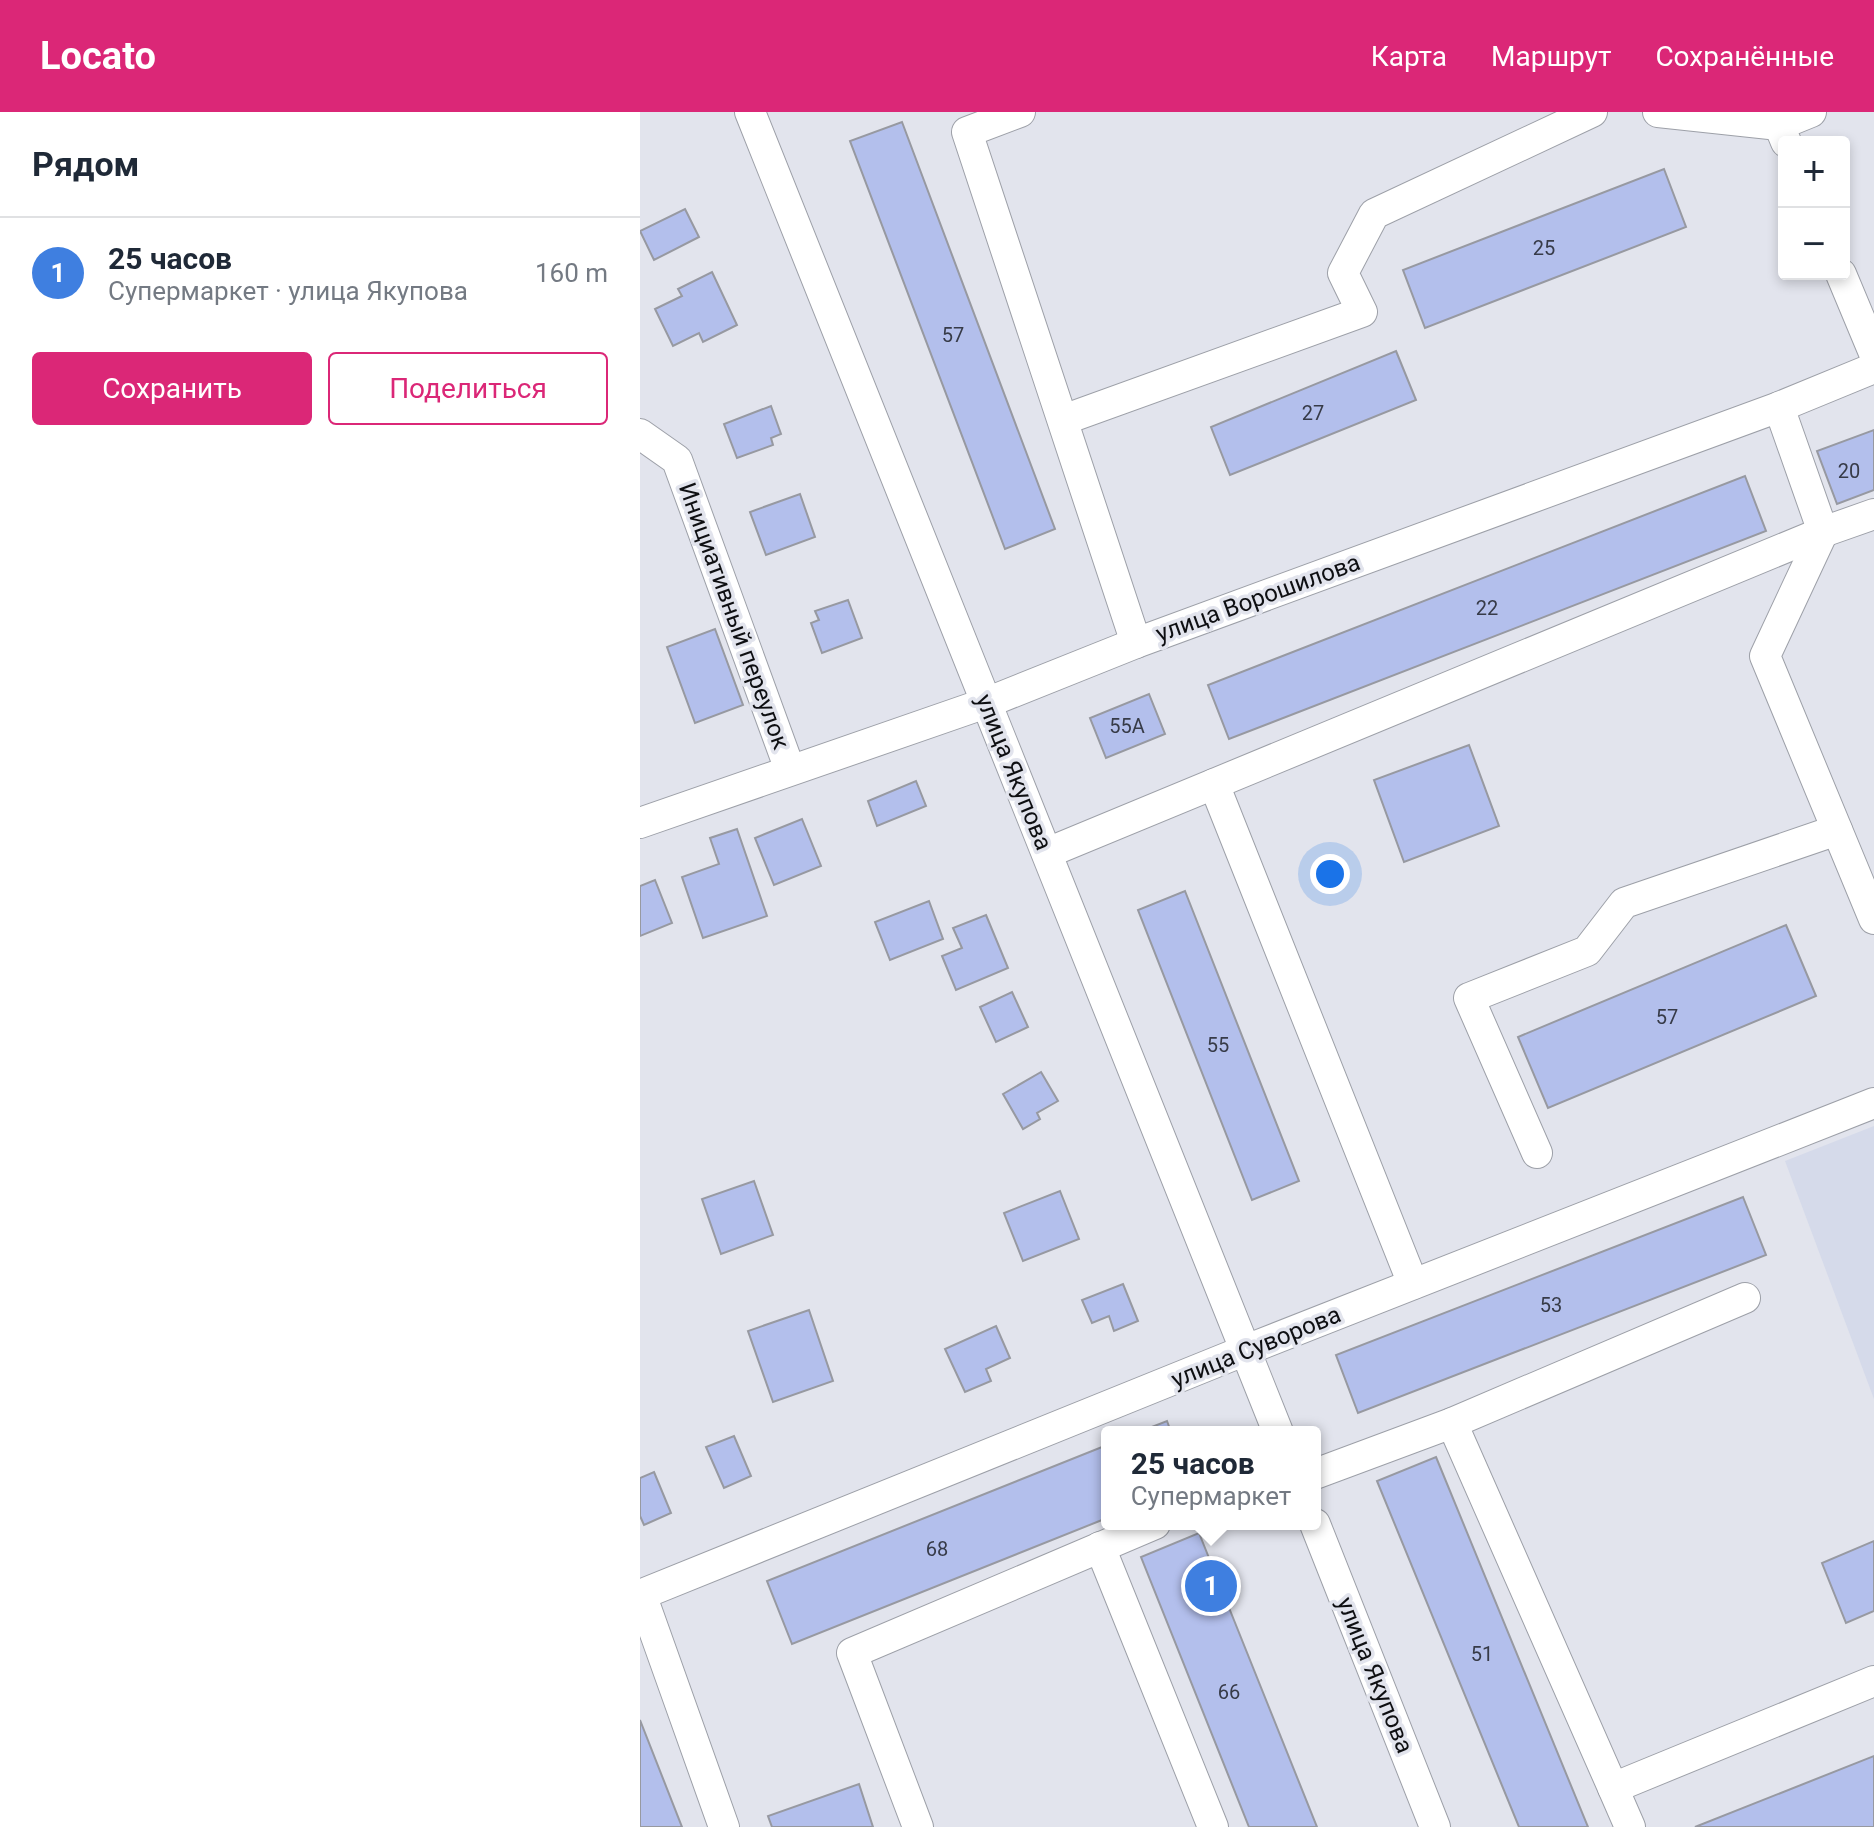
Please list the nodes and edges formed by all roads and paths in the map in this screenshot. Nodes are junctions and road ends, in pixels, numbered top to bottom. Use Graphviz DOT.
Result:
graph roads {
  1 [pos="750,112"];
  2 [pos="1020,112"];
  3 [pos="1592,112"];
  4 [pos="1658,112"];
  5 [pos="1811,112"];
  6 [pos="1782,133"];
  7 [pos="1844,280"];
  8 [pos="1874,353"];
  9 [pos="1874,368"];
  10 [pos="1779,407"];
  11 [pos="1063,420"];
  12 [pos="640,434"];
  13 [pos="1874,514"];
  14 [pos="1823,532"];
  15 [pos="1136,643"];
  16 [pos="986,703"];
  17 [pos="790,770"];
  18 [pos="1214,784"];
  19 [pos="640,823"];
  20 [pos="1837,830"];
  21 [pos="1047,853"];
  22 [pos="1874,919"];
  23 [pos="1874,1103"];
  24 [pos="1537,1153"];
  25 [pos="1413,1284"];
  26 [pos="1745,1298"];
  27 [pos="1246,1350"];
  28 [pos="1452,1423"];
  29 [pos="1276,1426"];
  30 [pos="1321,1472"];
  31 [pos="1141,1530"];
  32 [pos="1317,1530"];
  33 [pos="1100,1547"];
  34 [pos="640,1594"];
  35 [pos="1874,1681"];
  36 [pos="1613,1788"];
  37 [pos="724,1827"];
  38 [pos="918,1827"];
  39 [pos="1213,1827"];
  40 [pos="1435,1827"];
  41 [pos="1630,1827"];
  1 -- 16 [label="street, улица Якупова"];
  2 -- 11 [label="street"];
  3 -- 11 [label="street"];
  4 -- 6 [label="street"];
  5 -- 6 [label="street"];
  7 -- 8 [label="street"];
  9 -- 10 [label="street, улица Ворошилова"];
  10 -- 14 [label="street"];
  10 -- 15 [label="street, улица Ворошилова"];
  11 -- 15 [label="street"];
  12 -- 17 [label="street, Инициативный переулок"];
  13 -- 14 [label="street"];
  14 -- 18 [label="street"];
  14 -- 20 [label="street"];
  15 -- 16 [label="street, улица Ворошилова"];
  16 -- 17 [label="street, улица Ворошилова"];
  16 -- 21 [label="street, улица Якупова"];
  17 -- 19 [label="street, улица Ворошилова"];
  18 -- 21 [label="street"];
  18 -- 25 [label="street"];
  20 -- 22 [label="street"];
  20 -- 24 [label="street"];
  21 -- 27 [label="street, улица Якупова"];
  23 -- 25 [label="street, улица Суворова"];
  25 -- 27 [label="street, улица Суворова"];
  26 -- 28 [label="street"];
  27 -- 29 [label="street, улица Якупова"];
  27 -- 34 [label="street, улица Суворова"];
  28 -- 30 [label="street"];
  28 -- 36 [label="street"];
  31 -- 33 [label="street"];
  32 -- 40 [label="street, улица Якупова"];
  33 -- 38 [label="street"];
  33 -- 39 [label="street"];
  34 -- 37 [label="street"];
  35 -- 36 [label="street"];
  36 -- 41 [label="street"];
}
